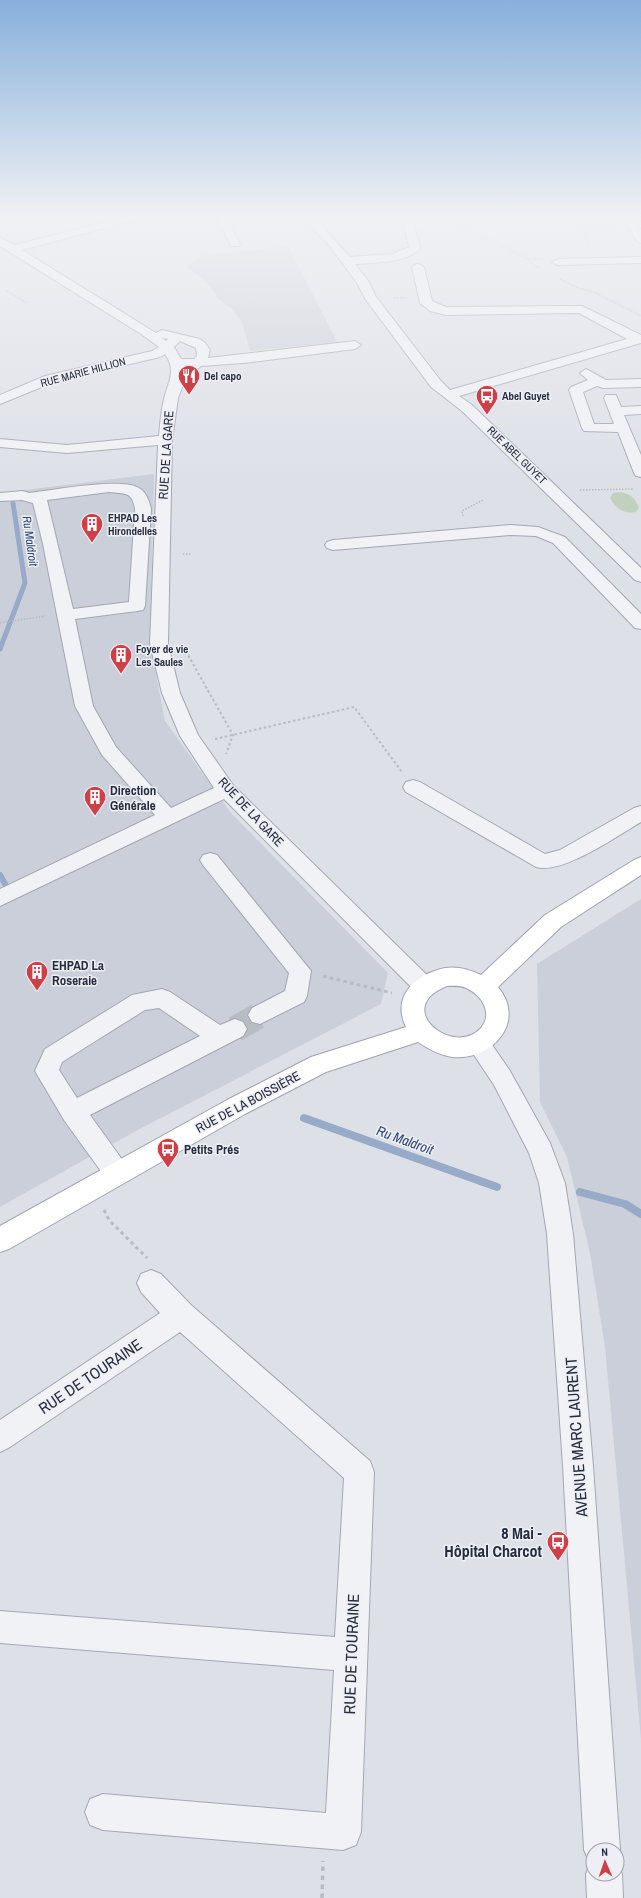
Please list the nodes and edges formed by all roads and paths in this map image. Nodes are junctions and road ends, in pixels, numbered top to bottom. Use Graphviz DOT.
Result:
graph roads {
  1 [pos="103,305"];
  2 [pos="375,305"];
  3 [pos="429,305"];
  4 [pos="145,331"];
  5 [pos="177,337"];
  6 [pos="640,340"];
  7 [pos="355,346"];
  8 [pos="167,347"];
  9 [pos="568,361"];
  10 [pos="197,362"];
  11 [pos="177,371"];
  12 [pos="602,382"];
  13 [pos="641,383"];
  14 [pos="448,395"];
  15 [pos="0,400"];
  16 [pos="641,410"];
  17 [pos="616,411"];
  18 [pos="623,428"];
  19 [pos="164,440"];
  20 [pos="0,442"];
  21 [pos="636,449"];
  22 [pos="641,473"];
  23 [pos="634,489"];
  24 [pos="587,490"];
  25 [pos="0,497"];
  26 [pos="30,497"];
  27 [pos="333,545"];
  28 [pos="641,577"];
  29 [pos="66,615"];
  30 [pos="638,617"];
  31 [pos="0,623"];
  32 [pos="159,644"];
  33 [pos="233,735"];
  34 [pos="194,744"];
  35 [pos="413,787"];
  36 [pos="226,790"];
  37 [pos="641,813"];
  38 [pos="168,817"];
  39 [pos="210,860"];
  40 [pos="641,865"];
  41 [pos="0,898"];
  42 [pos="300,971"];
  43 [pos="483,987"];
  44 [pos="419,992"];
  45 [pos="260,1015"];
  46 [pos="421,1032"];
  47 [pos="478,1043"];
  48 [pos="73,1112"];
  49 [pos="117,1173"];
  50 [pos="95,1186"];
  51 [pos="0,1240"];
  52 [pos="151,1283"];
  53 [pos="181,1315"];
  54 [pos="0,1437"];
  55 [pos="0,1627"];
  56 [pos="351,1655"];
  57 [pos="103,1812"];
  58 [pos="324,1831"];
  59 [pos="602,1842"];
  60 [pos="604,1882"];
  61 [pos="322,1898"];
  62 [pos="605,1898"];
  1 -- 4 [label="street"];
  2 -- 14 [label="street, RUE ABEL GUYET"];
  3 -- 6 [label="street"];
  4 -- 5 [label="street"];
  4 -- 8 [label="street"];
  5 -- 8 [label="street"];
  5 -- 10 [label="street"];
  6 -- 9 [label="street"];
  7 -- 10 [label="street"];
  8 -- 11 [label="street"];
  8 -- 15 [label="street, RUE MARIE HILLION"];
  9 -- 12 [label="street"];
  9 -- 14 [label="street"];
  10 -- 11 [label="street"];
  11 -- 19 [label="street, RUE DE LA GARE"];
  12 -- 13 [label="street"];
  12 -- 17 [label="street"];
  12 -- 18 [label="street"];
  14 -- 28 [label="street, RUE ABEL GUYET"];
  16 -- 17 [label="street"];
  17 -- 18 [label="street"];
  18 -- 21 [label="street"];
  19 -- 20 [label="street"];
  19 -- 32 [label="street, RUE DE LA GARE"];
  21 -- 22 [label="street"];
  23 -- 24 [label="path"];
  25 -- 26 [label="street"];
  26 -- 29 [label="street"];
  26 -- 29 [label="street"];
  27 -- 30 [label="street"];
  29 -- 31 [label="path"];
  29 -- 38 [label="street"];
  32 -- 33 [label="path"];
  32 -- 34 [label="street, RUE DE LA GARE"];
  33 -- 34 [label="path"];
  33 -- 35 [label="path"];
  34 -- 36 [label="street, RUE DE LA GARE"];
  35 -- 37 [label="street"];
  36 -- 38 [label="street"];
  36 -- 44 [label="street, RUE DE LA GARE"];
  38 -- 41 [label="street"];
  39 -- 42 [label="street"];
  40 -- 43 [label="main road"];
  42 -- 44 [label="path"];
  42 -- 45 [label="street"];
  43 -- 44 [label="main road"];
  43 -- 47 [label="main road"];
  44 -- 46 [label="main road"];
  46 -- 47 [label="main road"];
  46 -- 49 [label="main road, RUE DE LA BOISSIÈRE"];
  47 -- 59 [label="street, AVENUE MARC LAURENT"];
  48 -- 48 [label="street"];
  48 -- 49 [label="street"];
  49 -- 50 [label="main road, RUE DE LA BOISSIÈRE"];
  50 -- 51 [label="main road, RUE DE LA BOISSIÈRE"];
  50 -- 52 [label="path"];
  52 -- 53 [label="street, RUE DE TOURAINE"];
  53 -- 54 [label="street, RUE DE TOURAINE"];
  53 -- 56 [label="street, RUE DE TOURAINE"];
  55 -- 56 [label="street"];
  56 -- 58 [label="street, RUE DE TOURAINE"];
  57 -- 58 [label="street, RUE DE TOURAINE"];
  58 -- 61 [label="path"];
  60 -- 62 [label="street"];
}
